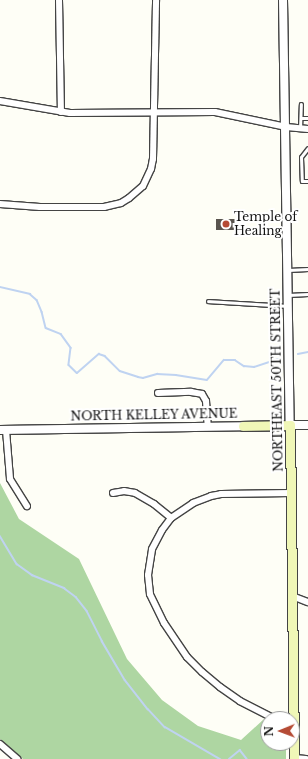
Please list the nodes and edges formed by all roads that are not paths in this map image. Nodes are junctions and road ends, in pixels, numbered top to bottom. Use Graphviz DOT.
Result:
graph roads {
  1 [pos="59,0"];
  2 [pos="156,0"];
  3 [pos="283,0"];
  4 [pos="0,101"];
  5 [pos="301,104"];
  6 [pos="61,112"];
  7 [pos="153,113"];
  8 [pos="301,118"];
  9 [pos="308,118"];
  10 [pos="286,127"];
  11 [pos="300,129"];
  12 [pos="308,129"];
  13 [pos="308,148"];
  14 [pos="308,181"];
  15 [pos="0,204"];
  16 [pos="308,268"];
  17 [pos="288,270"];
  18 [pos="308,294"];
  19 [pos="288,295"];
  20 [pos="208,301"];
  21 [pos="288,306"];
  22 [pos="158,393"];
  23 [pos="308,425"];
  24 [pos="243,426"];
  25 [pos="290,426"];
  26 [pos="208,427"];
  27 [pos="3,430"];
  28 [pos="113,493"];
  29 [pos="291,493"];
  30 [pos="27,506"];
  31 [pos="171,518"];
  32 [pos="292,596"];
  33 [pos="308,602"];
  34 [pos="260,711"];
  35 [pos="293,711"];
  36 [pos="0,744"];
  37 [pos="17,759"];
  38 [pos="294,759"];
  39 [pos="306,759"];
  1 -- 6 [label="street"];
  2 -- 7 [label="street"];
  3 -- 10 [label="street, NORTHEAST 50TH STREET"];
  4 -- 6 [label="street"];
  5 -- 8 [label="lane"];
  6 -- 7 [label="street"];
  7 -- 10 [label="street"];
  7 -- 15 [label="street"];
  8 -- 9 [label="lane"];
  8 -- 11 [label="lane"];
  10 -- 11 [label="street"];
  10 -- 17 [label="street, NORTHEAST 50TH STREET"];
  11 -- 12 [label="street"];
  13 -- 14 [label="lane"];
  16 -- 17 [label="lane"];
  17 -- 19 [label="street, NORTHEAST 50TH STREET"];
  18 -- 19 [label="lane"];
  19 -- 21 [label="street, NORTHEAST 50TH STREET"];
  20 -- 21 [label="lane"];
  21 -- 25 [label="street, NORTHEAST 50TH STREET"];
  22 -- 26 [label="street"];
  23 -- 25 [label="street, NORTH KELLEY AVENUE"];
  24 -- 25 [label="main road, NORTH KELLEY AVENUE"];
  24 -- 26 [label="street, NORTH KELLEY AVENUE"];
  25 -- 29 [label="main road, NORTHEAST 50TH STREET"];
  26 -- 27 [label="street, NORTH KELLEY AVENUE"];
  27 -- 30 [label="street"];
  28 -- 31 [label="street"];
  29 -- 31 [label="street"];
  29 -- 32 [label="main road, NORTHEAST 50TH STREET"];
  31 -- 34 [label="street"];
  32 -- 33 [label="street"];
  32 -- 35 [label="main road, NORTHEAST 50TH STREET"];
  36 -- 37 [label="street"];
  38 -- 39 [label="street"];
}
